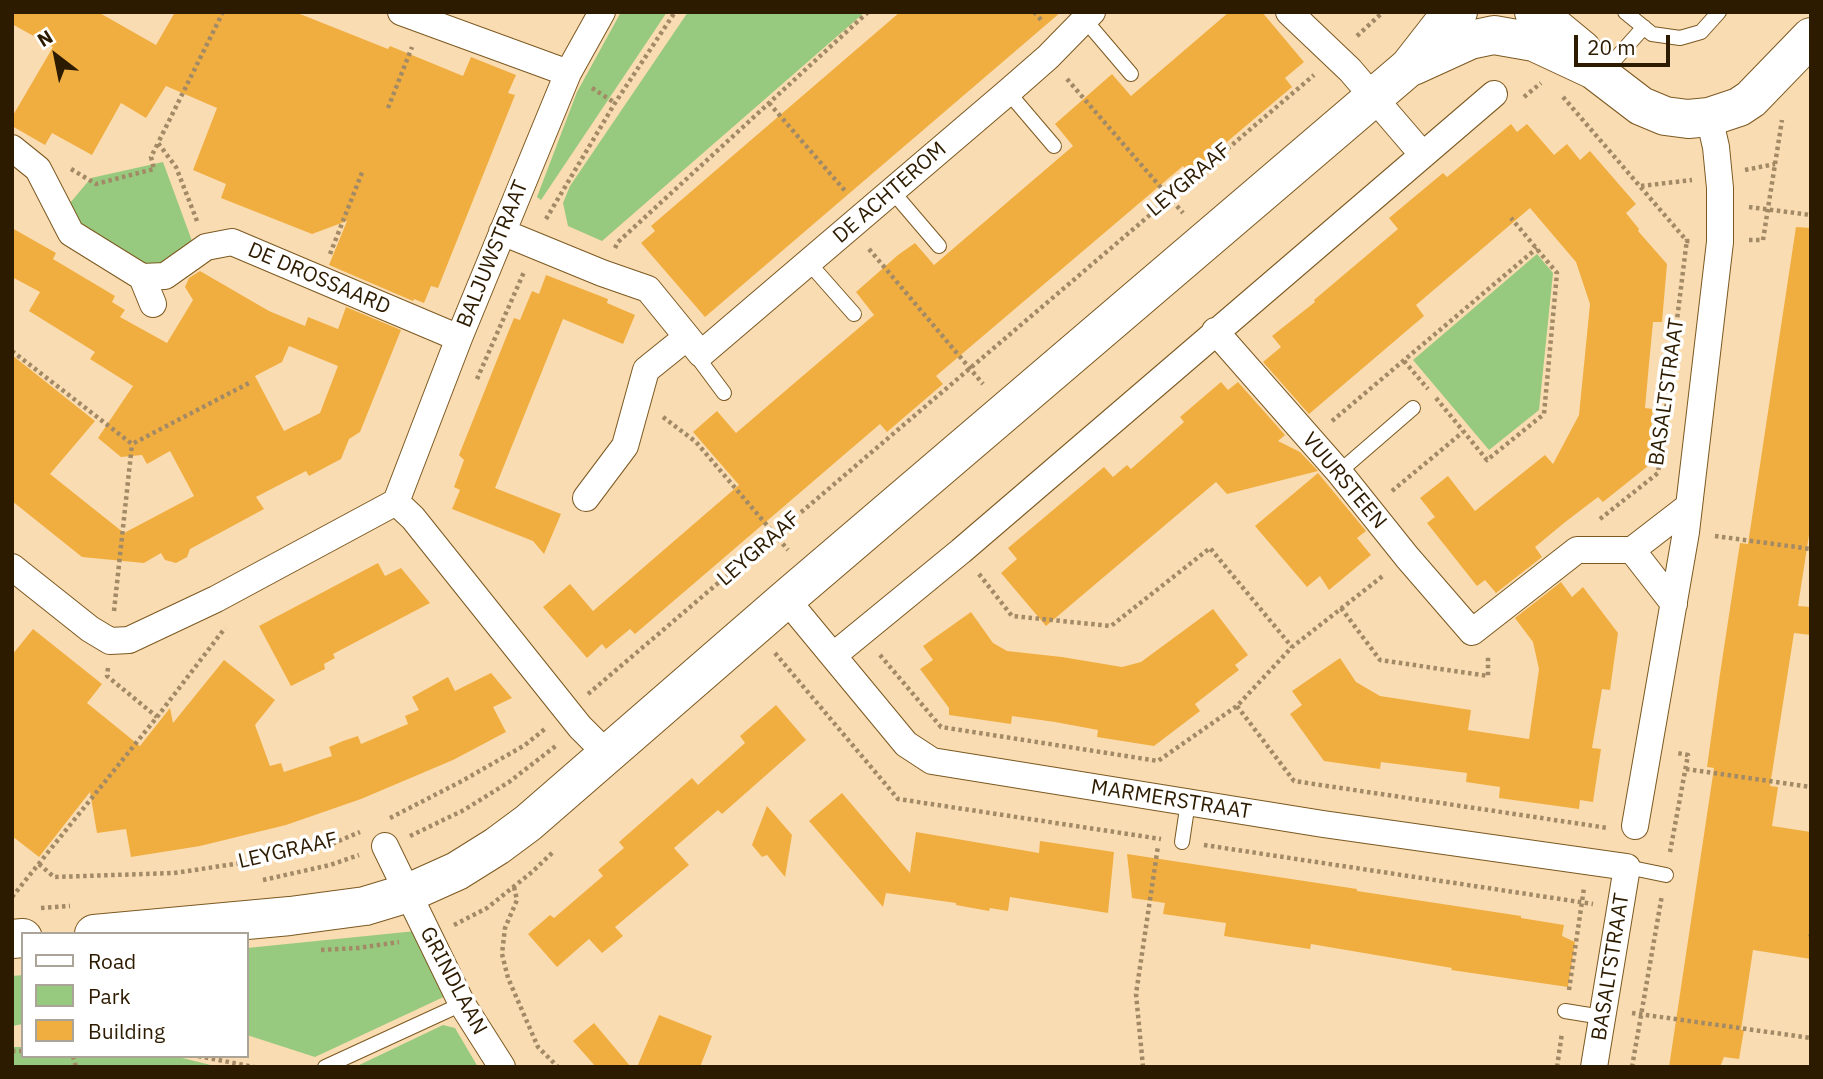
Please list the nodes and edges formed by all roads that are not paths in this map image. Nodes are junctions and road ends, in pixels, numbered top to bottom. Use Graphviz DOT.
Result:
graph roads {
  1 [pos="602,12"];
  2 [pos="1289,12"];
  3 [pos="1458,12"];
  4 [pos="1534,12"];
  5 [pos="1625,12"];
  6 [pos="1719,12"];
  7 [pos="412,15"];
  8 [pos="1089,16"];
  9 [pos="1644,27"];
  10 [pos="1811,37"];
  11 [pos="1409,68"];
  12 [pos="1597,72"];
  13 [pos="568,73"];
  14 [pos="1131,74"];
  15 [pos="1008,92"];
  16 [pos="1494,94"];
  17 [pos="1385,110"];
  18 [pos="1709,117"];
  19 [pos="1054,146"];
  20 [pos="12,148"];
  21 [pos="1423,155"];
  22 [pos="892,191"];
  23 [pos="502,232"];
  24 [pos="939,246"];
  25 [pos="809,263"];
  26 [pos="142,277"];
  27 [pos="153,303"];
  28 [pos="854,314"];
  29 [pos="1215,331"];
  30 [pos="459,338"];
  31 [pos="694,346"];
  32 [pos="724,393"];
  33 [pos="1413,408"];
  34 [pos="1339,472"];
  35 [pos="586,498"];
  36 [pos="396,502"];
  37 [pos="1687,519"];
  38 [pos="1632,550"];
  39 [pos="12,567"];
  40 [pos="786,599"];
  41 [pos="1674,604"];
  42 [pos="834,655"];
  43 [pos="607,754"];
  44 [pos="1188,802"];
  45 [pos="1627,828"];
  46 [pos="375,838"];
  47 [pos="1182,842"];
  48 [pos="1627,867"];
  49 [pos="1666,875"];
  50 [pos="408,893"];
  51 [pos="84,920"];
  52 [pos="30,923"];
  53 [pos="12,939"];
  54 [pos="462,1004"];
  55 [pos="1565,1011"];
  56 [pos="1603,1013"];
  57 [pos="324,1067"];
  58 [pos="502,1067"];
  59 [pos="1594,1067"];
  1 -- 13 [label="street, BALJUWSTRAAT"];
  2 -- 17 [label="street"];
  3 -- 11 [label="street"];
  4 -- 12 [label="street"];
  5 -- 9 [label="lane"];
  6 -- 9 [label="lane"];
  7 -- 13 [label="street"];
  8 -- 14 [label="lane"];
  8 -- 15 [label="street, DE ACHTEROM"];
  9 -- 12 [label="lane"];
  10 -- 18 [label="street"];
  11 -- 12 [label="street"];
  11 -- 17 [label="street"];
  12 -- 18 [label="street"];
  13 -- 23 [label="street, BALJUWSTRAAT"];
  15 -- 19 [label="lane"];
  15 -- 22 [label="street, DE ACHTEROM"];
  16 -- 21 [label="street"];
  17 -- 21 [label="street"];
  17 -- 40 [label="street"];
  18 -- 37 [label="street, BASALTSTRAAT"];
  20 -- 26 [label="street"];
  21 -- 29 [label="street"];
  22 -- 24 [label="lane"];
  22 -- 25 [label="street, DE ACHTEROM"];
  23 -- 30 [label="street, BALJUWSTRAAT"];
  23 -- 31 [label="street"];
  25 -- 28 [label="lane"];
  25 -- 31 [label="street, DE ACHTEROM"];
  26 -- 27 [label="street"];
  26 -- 30 [label="street, DE DROSSAARD"];
  29 -- 34 [label="street, VUURSTEEN"];
  29 -- 42 [label="street"];
  30 -- 36 [label="street, BALJUWSTRAAT"];
  31 -- 32 [label="lane"];
  31 -- 35 [label="street, DE ACHTEROM"];
  33 -- 34 [label="lane"];
  34 -- 38 [label="street, VUURSTEEN"];
  36 -- 39 [label="street"];
  36 -- 43 [label="street"];
  37 -- 38 [label="street"];
  37 -- 41 [label="street, BASALTSTRAAT"];
  38 -- 41 [label="street"];
  40 -- 42 [label="street, MARMERSTRAAT"];
  40 -- 43 [label="street"];
  41 -- 45 [label="street, BASALTSTRAAT"];
  42 -- 44 [label="street, MARMERSTRAAT"];
  43 -- 50 [label="street"];
  44 -- 47 [label="lane"];
  44 -- 48 [label="street, MARMERSTRAAT"];
  46 -- 50 [label="street, GRINDLAAN"];
  48 -- 49 [label="lane"];
  48 -- 56 [label="street, BASALTSTRAAT"];
  50 -- 51 [label="street"];
  50 -- 54 [label="street, GRINDLAAN"];
  52 -- 53 [label="street"];
  54 -- 57 [label="lane"];
  54 -- 58 [label="street, GRINDLAAN"];
  55 -- 56 [label="lane"];
  56 -- 59 [label="street, BASALTSTRAAT"];
}
